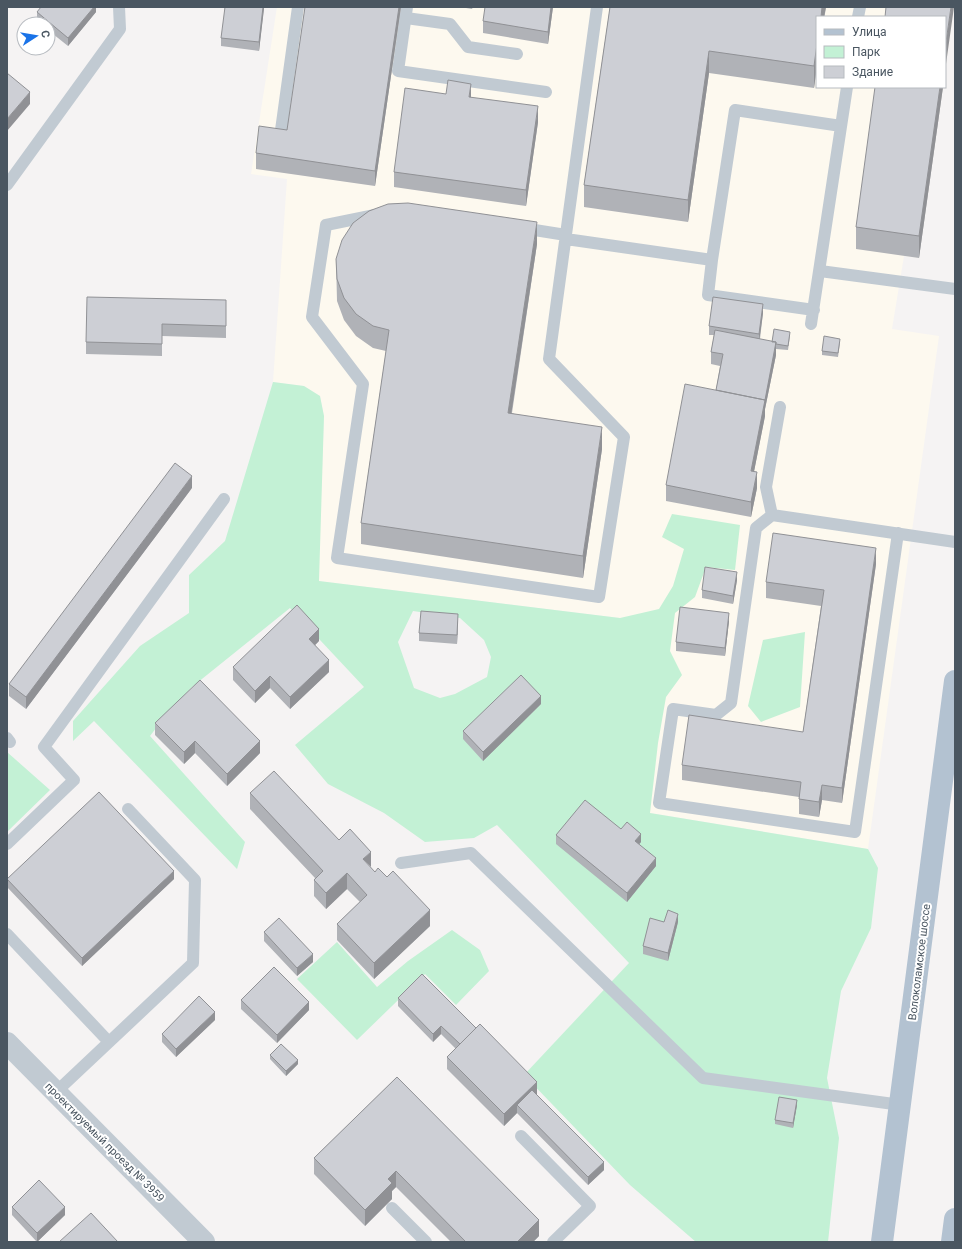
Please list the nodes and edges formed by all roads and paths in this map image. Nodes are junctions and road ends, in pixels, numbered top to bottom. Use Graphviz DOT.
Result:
graph roads {
  1 [pos="119,7"];
  2 [pos="298,7"];
  3 [pos="597,7"];
  4 [pos="407,12"];
  5 [pos="517,54"];
  6 [pos="848,88"];
  7 [pos="546,92"];
  8 [pos="841,126"];
  9 [pos="281,130"];
  10 [pos="7,185"];
  11 [pos="385,213"];
  12 [pos="513,227"];
  13 [pos="566,237"];
  14 [pos="712,260"];
  15 [pos="820,271"];
  16 [pos="955,290"];
  17 [pos="814,310"];
  18 [pos="812,324"];
  19 [pos="780,407"];
  20 [pos="224,499"];
  21 [pos="772,515"];
  22 [pos="898,533"];
  23 [pos="955,542"];
  24 [pos="955,681"];
  25 [pos="128,808"];
  26 [pos="7,844"];
  27 [pos="401,863"];
  28 [pos="7,934"];
  29 [pos="7,1042"];
  30 [pos="109,1042"];
  31 [pos="56,1092"];
  32 [pos="901,1105"];
  33 [pos="521,1136"];
  34 [pos="392,1208"];
  35 [pos="955,1219"];
  36 [pos="879,1238"];
  37 [pos="204,1242"];
  38 [pos="426,1242"];
  39 [pos="553,1242"];
  40 [pos="952,1242"];
  1 -- 10 [label="lane"];
  2 -- 9 [label="lane"];
  3 -- 13 [label="lane"];
  4 -- 5 [label="lane"];
  4 -- 7 [label="lane"];
  6 -- 8 [label="lane"];
  8 -- 14 [label="lane"];
  8 -- 15 [label="lane"];
  11 -- 13 [label="lane"];
  12 -- 13 [label="lane"];
  13 -- 14 [label="lane"];
  14 -- 17 [label="lane"];
  15 -- 16 [label="lane"];
  15 -- 17 [label="lane"];
  17 -- 18 [label="lane"];
  19 -- 21 [label="lane"];
  20 -- 26 [label="lane"];
  21 -- 22 [label="lane"];
  21 -- 22 [label="lane"];
  22 -- 23 [label="lane"];
  24 -- 32 [label="main road, Волоколамское шоссе"];
  25 -- 30 [label="lane"];
  27 -- 32 [label="lane"];
  28 -- 30 [label="lane"];
  29 -- 31 [label="street, проектируемый проезд № 3959"];
  30 -- 31 [label="lane"];
  31 -- 37 [label="street, проектируемый проезд № 3959"];
  32 -- 36 [label="main road, Волоколамское шоссе"];
  33 -- 39 [label="lane"];
  34 -- 38 [label="lane"];
  35 -- 40 [label="main road"];
}
